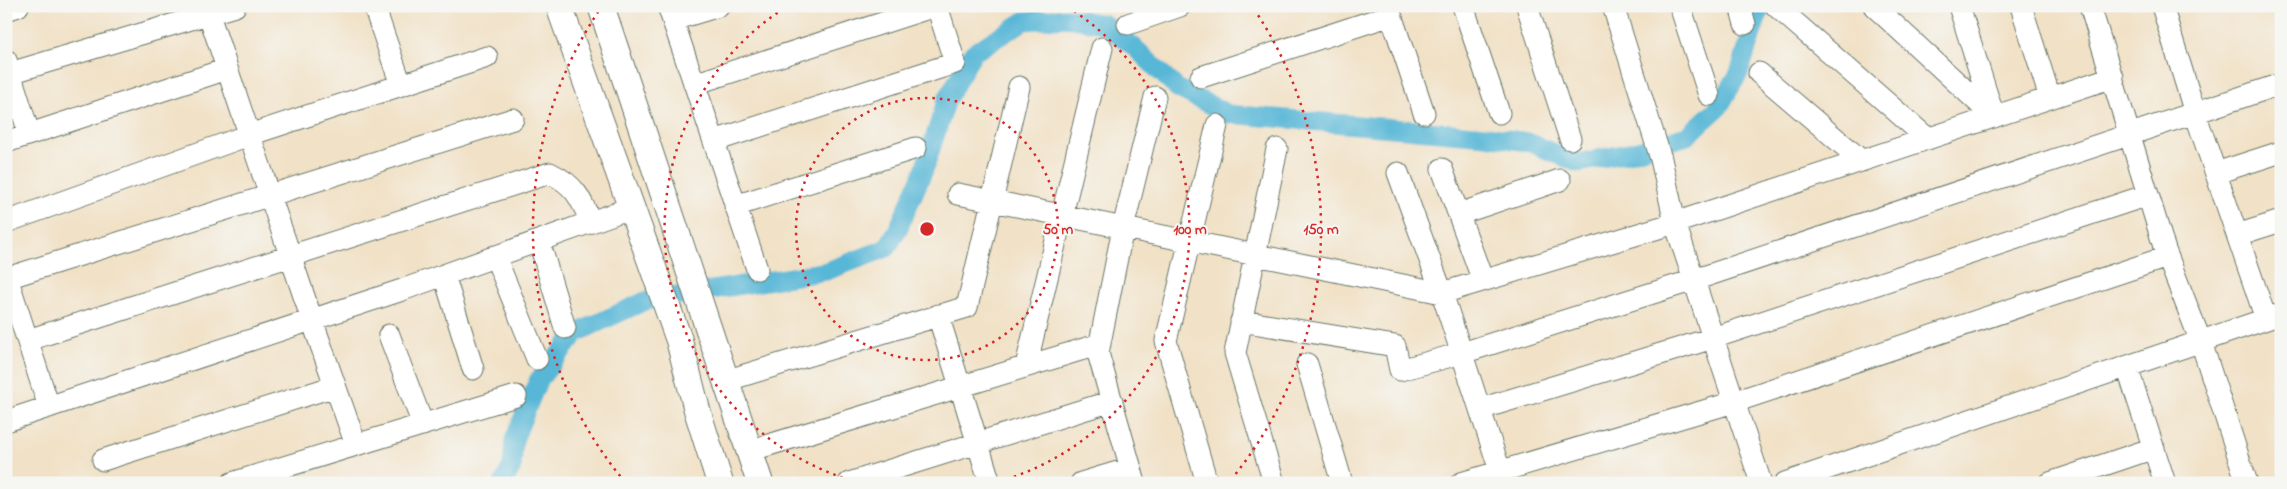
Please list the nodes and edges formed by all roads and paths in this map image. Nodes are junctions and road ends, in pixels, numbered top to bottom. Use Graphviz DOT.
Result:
graph roads {
  1 [pos="18,6"];
  2 [pos="235,6"];
  3 [pos="374,6"];
  4 [pos="559,6"];
  5 [pos="601,6"];
  6 [pos="719,6"];
  7 [pos="936,6"];
  8 [pos="1180,6"];
  9 [pos="1463,6"];
  10 [pos="1527,6"];
  11 [pos="1613,6"];
  12 [pos="1680,6"];
  13 [pos="1776,6"];
  14 [pos="1959,6"];
  15 [pos="2021,6"];
  16 [pos="2090,6"];
  17 [pos="2162,6"];
  18 [pos="6,10"];
  19 [pos="207,10"];
  20 [pos="1389,11"];
  21 [pos="1882,11"];
  22 [pos="670,13"];
  23 [pos="1128,24"];
  24 [pos="1102,48"];
  25 [pos="487,56"];
  26 [pos="8,67"];
  27 [pos="227,69"];
  28 [pos="1758,73"];
  29 [pos="1201,77"];
  30 [pos="2113,77"];
  31 [pos="694,84"];
  32 [pos="2281,84"];
  33 [pos="401,85"];
  34 [pos="1019,87"];
  35 [pos="1709,96"];
  36 [pos="1155,97"];
  37 [pos="2050,98"];
  38 [pos="1424,112"];
  39 [pos="1499,113"];
  40 [pos="2195,113"];
  41 [pos="1994,117"];
  42 [pos="513,119"];
  43 [pos="1217,125"];
  44 [pos="29,133"];
  45 [pos="2130,134"];
  46 [pos="249,135"];
  47 [pos="1570,139"];
  48 [pos="1928,139"];
  49 [pos="714,141"];
  50 [pos="6,142"];
  51 [pos="916,148"];
  52 [pos="1276,149"];
  53 [pos="2281,152"];
  54 [pos="1862,161"];
  55 [pos="1442,168"];
  56 [pos="1398,173"];
  57 [pos="2216,173"];
  58 [pos="1560,180"];
  59 [pos="958,194"];
  60 [pos="269,195"];
  61 [pos="2148,195"];
  62 [pos="992,202"];
  63 [pos="735,206"];
  64 [pos="630,208"];
  65 [pos="1459,214"];
  66 [pos="1061,216"];
  67 [pos="2281,221"];
  68 [pos="6,222"];
  69 [pos="591,222"];
  70 [pos="1675,223"];
  71 [pos="1122,228"];
  72 [pos="2237,235"];
  73 [pos="539,240"];
  74 [pos="1190,242"];
  75 [pos="290,255"];
  76 [pos="1254,255"];
  77 [pos="496,256"];
  78 [pos="2167,257"];
  79 [pos="757,269"];
  80 [pos="444,275"];
  81 [pos="7,276"];
  82 [pos="1694,280"];
  83 [pos="1483,281"];
  84 [pos="1442,293"];
  85 [pos="938,316"];
  86 [pos="2274,317"];
  87 [pos="312,320"];
  88 [pos="1241,321"];
  89 [pos="565,328"];
  90 [pos="389,335"];
  91 [pos="1713,338"];
  92 [pos="28,340"];
  93 [pos="2201,342"];
  94 [pos="1100,344"];
  95 [pos="1462,353"];
  96 [pos="537,359"];
  97 [pos="1307,364"];
  98 [pos="1026,366"];
  99 [pos="2127,367"];
  100 [pos="473,369"];
  101 [pos="725,381"];
  102 [pos="335,386"];
  103 [pos="960,386"];
  104 [pos="516,396"];
  105 [pos="1112,401"];
  106 [pos="1734,402"];
  107 [pos="49,407"];
  108 [pos="1480,409"];
  109 [pos="6,421"];
  110 [pos="423,425"];
  111 [pos="978,442"];
  112 [pos="356,445"];
  113 [pos="2154,448"];
  114 [pos="749,451"];
  115 [pos="103,460"];
  116 [pos="1133,475"];
  117 [pos="1502,477"];
  118 [pos="2089,477"];
  119 [pos="232,483"];
  120 [pos="720,483"];
  121 [pos="760,483"];
  122 [pos="849,483"];
  123 [pos="990,483"];
  124 [pos="1081,483"];
  125 [pos="1207,483"];
  126 [pos="1274,483"];
  127 [pos="1342,483"];
  128 [pos="1461,483"];
  129 [pos="1760,483"];
  130 [pos="1785,483"];
  131 [pos="2050,483"];
  132 [pos="2166,483"];
  133 [pos="2247,483"];
  1 -- 18 [label="street"];
  2 -- 19 [label="street"];
  3 -- 33 [label="street"];
  4 -- 64 [label="main road"];
  5 -- 101 [label="main road"];
  6 -- 22 [label="street"];
  7 -- 31 [label="street"];
  7 -- 49 [label="street"];
  8 -- 23 [label="street"];
  9 -- 39 [label="street"];
  10 -- 47 [label="street"];
  11 -- 70 [label="street"];
  12 -- 35 [label="street"];
  13 -- 48 [label="street"];
  14 -- 41 [label="street"];
  15 -- 37 [label="street"];
  16 -- 30 [label="street"];
  17 -- 40 [label="street"];
  19 -- 26 [label="street"];
  19 -- 27 [label="street"];
  20 -- 29 [label="street"];
  20 -- 38 [label="street"];
  21 -- 41 [label="street"];
  22 -- 31 [label="street"];
  24 -- 66 [label="street"];
  25 -- 33 [label="street"];
  26 -- 44 [label="street"];
  27 -- 44 [label="street"];
  27 -- 46 [label="street"];
  28 -- 54 [label="street"];
  30 -- 37 [label="street"];
  30 -- 45 [label="street"];
  31 -- 49 [label="street"];
  32 -- 40 [label="street"];
  33 -- 46 [label="street"];
  34 -- 62 [label="street"];
  36 -- 71 [label="street"];
  37 -- 41 [label="street"];
  40 -- 45 [label="street"];
  40 -- 57 [label="street"];
  41 -- 48 [label="street"];
  42 -- 60 [label="street"];
  43 -- 74 [label="street"];
  44 -- 50 [label="street"];
  45 -- 61 [label="street"];
  45 -- 82 [label="street"];
  46 -- 60 [label="street"];
  46 -- 68 [label="street"];
  48 -- 54 [label="street"];
  49 -- 63 [label="street"];
  51 -- 63 [label="street"];
  52 -- 76 [label="street"];
  53 -- 57 [label="street"];
  54 -- 70 [label="street"];
  55 -- 65 [label="street"];
  56 -- 84 [label="street"];
  57 -- 72 [label="street"];
  58 -- 65 [label="street"];
  59 -- 62 [label="street"];
  60 -- 75 [label="street"];
  60 -- 81 [label="street"];
  61 -- 78 [label="street"];
  61 -- 91 [label="street"];
  62 -- 66 [label="street"];
  62 -- 85 [label="street"];
  63 -- 79 [label="street"];
  64 -- 69 [label="street"];
  64 -- 120 [label="main road"];
  65 -- 83 [label="street"];
  66 -- 71 [label="street"];
  66 -- 98 [label="street"];
  67 -- 72 [label="street"];
  69 -- 73 [label="street"];
  69 -- 75 [label="street"];
  70 -- 82 [label="street"];
  70 -- 83 [label="street"];
  71 -- 74 [label="street"];
  71 -- 94 [label="street"];
  72 -- 86 [label="street"];
  73 -- 77 [label="street"];
  73 -- 89 [label="street"];
  74 -- 76 [label="street"];
  74 -- 125 [label="street"];
  75 -- 87 [label="street"];
  75 -- 92 [label="street"];
  76 -- 84 [label="street"];
  76 -- 88 [label="street"];
  77 -- 80 [label="street"];
  77 -- 96 [label="street"];
  78 -- 93 [label="street"];
  78 -- 106 [label="street"];
  80 -- 87 [label="street"];
  80 -- 100 [label="street"];
  81 -- 92 [label="street"];
  82 -- 91 [label="street"];
  82 -- 95 [label="street"];
  83 -- 84 [label="street"];
  84 -- 95 [label="street"];
  85 -- 101 [label="street"];
  85 -- 103 [label="street"];
  86 -- 93 [label="street"];
  87 -- 102 [label="street"];
  87 -- 107 [label="street"];
  88 -- 95 [label="street"];
  88 -- 126 [label="street"];
  90 -- 110 [label="street"];
  91 -- 106 [label="street"];
  91 -- 108 [label="street"];
  92 -- 107 [label="street"];
  93 -- 99 [label="street"];
  93 -- 133 [label="street"];
  94 -- 98 [label="street"];
  94 -- 105 [label="street"];
  95 -- 108 [label="street"];
  97 -- 127 [label="street"];
  98 -- 103 [label="street"];
  99 -- 113 [label="street"];
  99 -- 130 [label="street"];
  101 -- 114 [label="main road"];
  102 -- 112 [label="street"];
  102 -- 115 [label="street"];
  103 -- 111 [label="street"];
  103 -- 114 [label="street"];
  104 -- 110 [label="street"];
  105 -- 111 [label="street"];
  105 -- 116 [label="street"];
  106 -- 117 [label="street"];
  106 -- 129 [label="street"];
  107 -- 109 [label="street"];
  108 -- 117 [label="street"];
  110 -- 112 [label="street"];
  111 -- 122 [label="street"];
  111 -- 123 [label="street"];
  112 -- 119 [label="street"];
  113 -- 118 [label="street"];
  113 -- 132 [label="street"];
  114 -- 121 [label="main road"];
  116 -- 124 [label="street"];
  117 -- 128 [label="street"];
  118 -- 131 [label="street"];
}
